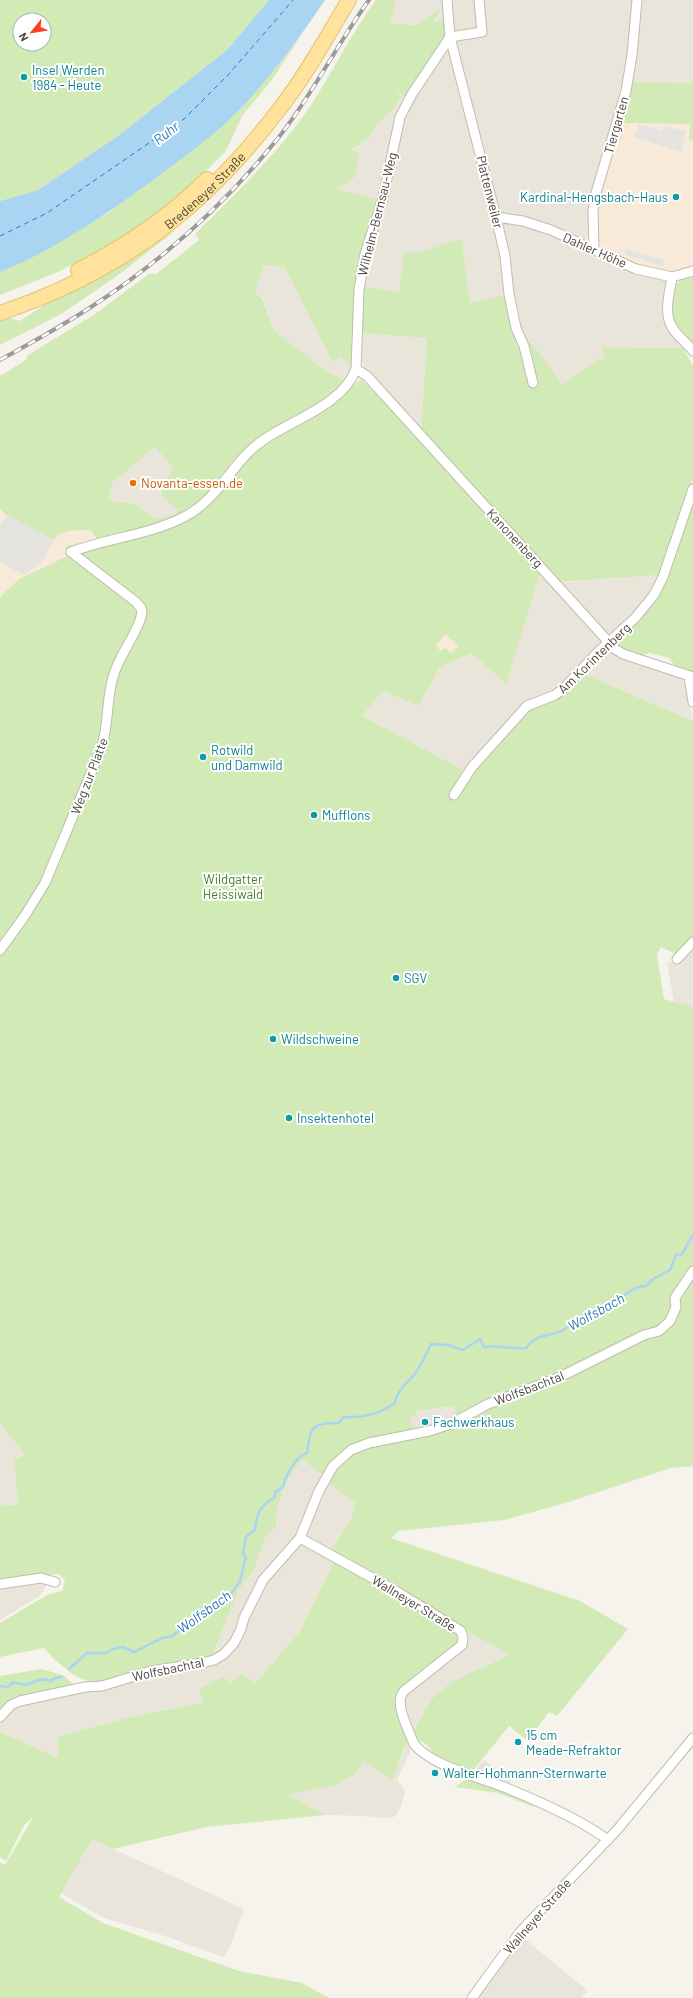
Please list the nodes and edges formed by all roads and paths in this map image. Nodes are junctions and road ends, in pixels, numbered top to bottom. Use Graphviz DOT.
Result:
graph roads {
  1 [pos="338,0"];
  2 [pos="349,0"];
  3 [pos="447,0"];
  4 [pos="479,0"];
  5 [pos="637,0"];
  6 [pos="450,37"];
  7 [pos="496,217"];
  8 [pos="594,249"];
  9 [pos="693,272"];
  10 [pos="672,277"];
  11 [pos="0,303"];
  12 [pos="0,312"];
  13 [pos="693,351"];
  14 [pos="356,369"];
  15 [pos="533,383"];
  16 [pos="693,489"];
  17 [pos="72,552"];
  18 [pos="609,643"];
  19 [pos="691,676"];
  20 [pos="693,702"];
  21 [pos="454,795"];
  22 [pos="693,942"];
  23 [pos="0,950"];
  24 [pos="677,959"];
  25 [pos="693,1271"];
  26 [pos="300,1538"];
  27 [pos="55,1582"];
  28 [pos="0,1584"];
  29 [pos="0,1717"];
  30 [pos="693,1738"];
  31 [pos="608,1840"];
  32 [pos="472,1998"];
  1 -- 11 [label="main road, Bredeneyer Straße"];
  2 -- 12 [label="main road, Bredeneyer Straße"];
  3 -- 6 [label="street, Plattenweiler"];
  4 -- 6 [label="street"];
  5 -- 8 [label="street, Tiergarten"];
  6 -- 7 [label="street, Plattenweiler"];
  6 -- 14 [label="street, Wilhelm-Bernsau-Weg"];
  7 -- 8 [label="street, Dahler Höhe"];
  7 -- 15 [label="street, Plattenweiler"];
  8 -- 10 [label="street, Dahler Höhe"];
  9 -- 10 [label="street, Dahler Höhe"];
  10 -- 13 [label="street"];
  14 -- 17 [label="street, Wilhelm-Bernsau-Weg"];
  14 -- 18 [label="street, Kanonenberg"];
  16 -- 18 [label="street, Am Korintenberg"];
  17 -- 23 [label="street, Weg zur Platte"];
  18 -- 19 [label="street, Kanonenberg"];
  18 -- 21 [label="street, Am Korintenberg"];
  19 -- 20 [label="street"];
  22 -- 24 [label="street"];
  25 -- 26 [label="street, Wolfsbachtal"];
  26 -- 29 [label="street, Wolfsbachtal"];
  26 -- 31 [label="street, Wallneyer Straße"];
  27 -- 28 [label="street"];
  30 -- 31 [label="street, Wallneyer Straße"];
  31 -- 32 [label="street, Wallneyer Straße"];
}
